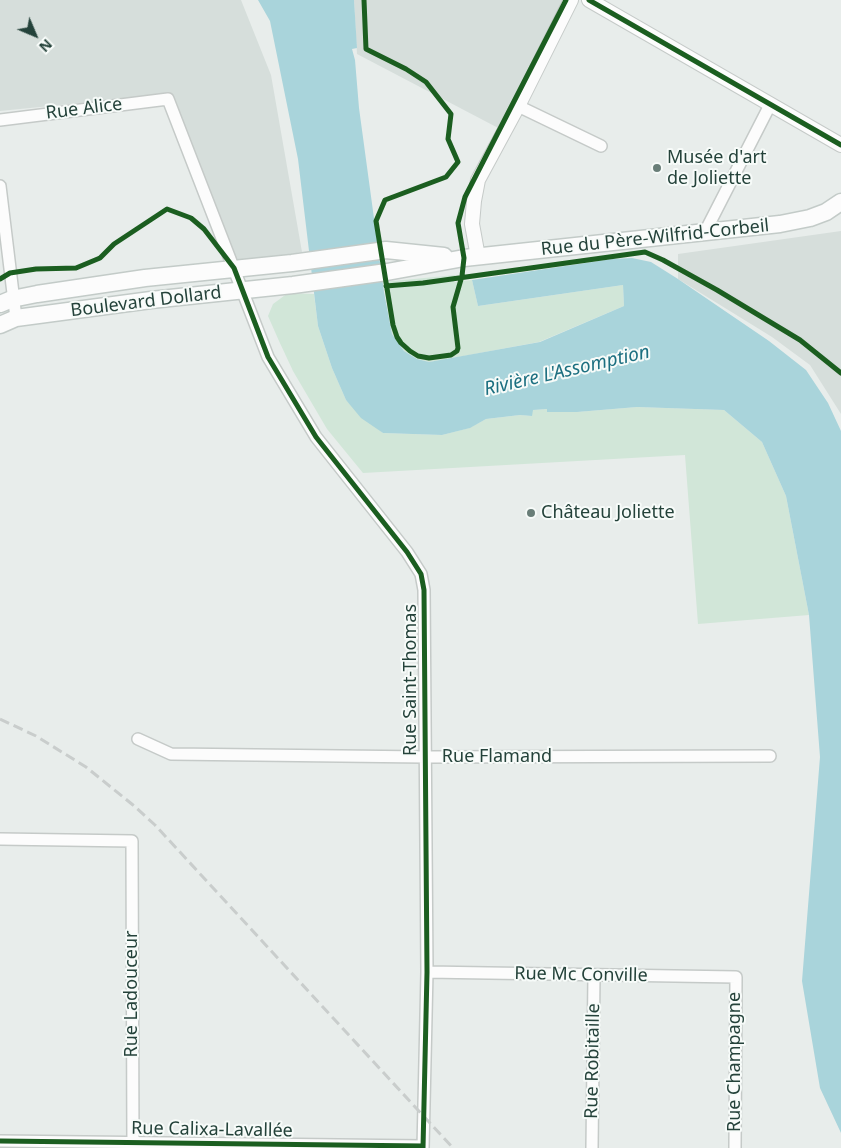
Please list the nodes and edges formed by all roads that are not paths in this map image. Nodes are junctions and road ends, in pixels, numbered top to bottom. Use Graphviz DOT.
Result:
graph roads {
  1 [pos="571,0"];
  2 [pos="590,0"];
  3 [pos="168,99"];
  4 [pos="770,105"];
  5 [pos="518,106"];
  6 [pos="0,120"];
  7 [pos="841,145"];
  8 [pos="601,146"];
  9 [pos="0,186"];
  10 [pos="841,202"];
  11 [pos="834,211"];
  12 [pos="705,232"];
  13 [pos="471,258"];
  14 [pos="292,263"];
  15 [pos="234,268"];
  16 [pos="293,285"];
  17 [pos="244,290"];
  18 [pos="6,302"];
  19 [pos="16,318"];
  20 [pos="0,325"];
  21 [pos="138,739"];
  22 [pos="770,756"];
  23 [pos="425,757"];
  24 [pos="0,839"];
  25 [pos="426,972"];
  26 [pos="594,975"];
  27 [pos="736,977"];
  28 [pos="0,1141"];
  29 [pos="133,1145"];
  30 [pos="291,1146"];
  31 [pos="423,1147"];
  32 [pos="592,1148"];
  33 [pos="735,1148"];
  1 -- 5 [label="street"];
  2 -- 4 [label="street"];
  3 -- 6 [label="street, Rue Alice"];
  3 -- 15 [label="street, Rue Saint-Thomas"];
  4 -- 7 [label="street"];
  4 -- 12 [label="street"];
  5 -- 8 [label="street"];
  5 -- 13 [label="street"];
  9 -- 18 [label="street"];
  10 -- 11 [label="main road, Rue du Père-Wilfrid-Corbeil"];
  11 -- 12 [label="main road, Rue du Père-Wilfrid-Corbeil"];
  12 -- 13 [label="main road, Rue du Père-Wilfrid-Corbeil"];
  13 -- 14 [label="main road, Rue du Père-Wilfrid-Corbeil"];
  13 -- 16 [label="main road, Rue du Père-Wilfrid-Corbeil"];
  14 -- 15 [label="main road, Boulevard Dollard"];
  15 -- 17 [label="street, Rue Saint-Thomas"];
  15 -- 18 [label="main road, Boulevard Dollard"];
  16 -- 17 [label="main road, Boulevard Dollard"];
  17 -- 19 [label="main road, Boulevard Dollard"];
  17 -- 23 [label="street, Rue Saint-Thomas"];
  18 -- 19 [label="street"];
  19 -- 20 [label="main road, Boulevard Dollard"];
  21 -- 23 [label="street, Rue Flamand"];
  22 -- 23 [label="street, Rue Flamand"];
  23 -- 25 [label="street, Rue Saint-Thomas"];
  24 -- 29 [label="street, Rue Ladouceur"];
  25 -- 26 [label="street, Rue Mc Conville"];
  25 -- 31 [label="street, Rue Saint-Thomas"];
  26 -- 27 [label="street, Rue Mc Conville"];
  26 -- 32 [label="street, Rue Robitaille"];
  27 -- 33 [label="street, Rue Champagne"];
  28 -- 29 [label="street, Rue Calixa-Lavallée"];
  29 -- 30 [label="street, Rue Calixa-Lavallée"];
  30 -- 31 [label="street, Rue Calixa-Lavallée"];
}
